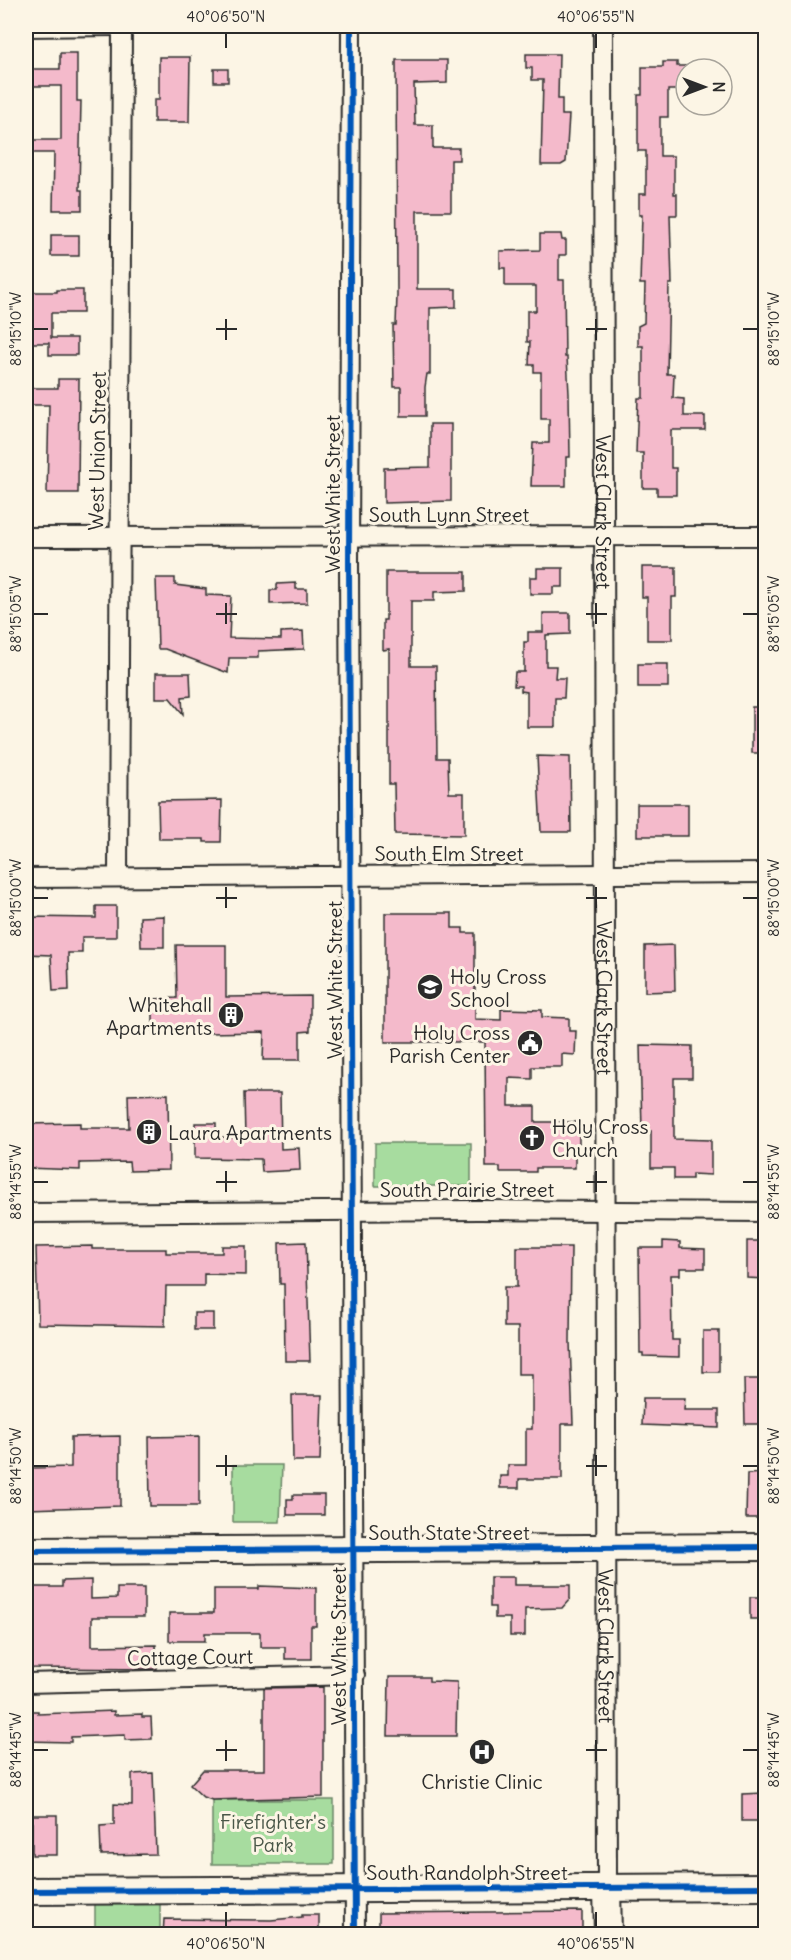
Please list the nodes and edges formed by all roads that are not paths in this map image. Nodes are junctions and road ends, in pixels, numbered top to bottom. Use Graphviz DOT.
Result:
graph roads {
  1 [pos="116,26"];
  2 [pos="122,26"];
  3 [pos="351,26"];
  4 [pos="603,26"];
  5 [pos="26,27"];
  6 [pos="765,536"];
  7 [pos="26,537"];
  8 [pos="349,537"];
  9 [pos="603,537"];
  10 [pos="118,538"];
  11 [pos="765,873"];
  12 [pos="605,874"];
  13 [pos="350,876"];
  14 [pos="118,877"];
  15 [pos="26,878"];
  16 [pos="352,1212"];
  17 [pos="604,1212"];
  18 [pos="765,1212"];
  19 [pos="26,1213"];
  20 [pos="765,1547"];
  21 [pos="606,1548"];
  22 [pos="354,1549"];
  23 [pos="26,1551"];
  24 [pos="355,1675"];
  25 [pos="26,1683"];
  26 [pos="765,1887"];
  27 [pos="355,1888"];
  28 [pos="608,1888"];
  29 [pos="26,1891"];
  30 [pos="355,1935"];
  31 [pos="608,1935"];
  1 -- 5 [label="street"];
  2 -- 10 [label="street, West Union Street"];
  3 -- 8 [label="street, West White Street"];
  4 -- 9 [label="street, West Clark Street"];
  6 -- 9 [label="street, South Lynn Street"];
  7 -- 10 [label="street, South Lynn Street"];
  8 -- 9 [label="street, South Lynn Street"];
  8 -- 10 [label="street, South Lynn Street"];
  8 -- 13 [label="street, West White Street"];
  9 -- 12 [label="street, West Clark Street"];
  10 -- 14 [label="street, West Union Street"];
  11 -- 12 [label="street, South Elm Street"];
  12 -- 13 [label="street, South Elm Street"];
  12 -- 17 [label="street, West Clark Street"];
  13 -- 14 [label="street, South Elm Street"];
  13 -- 16 [label="street, West White Street"];
  14 -- 15 [label="street, South Elm Street"];
  16 -- 17 [label="street, South Prairie Street"];
  16 -- 19 [label="street, South Prairie Street"];
  16 -- 22 [label="street, West White Street"];
  17 -- 18 [label="street, South Prairie Street"];
  17 -- 21 [label="street, West Clark Street"];
  20 -- 21 [label="main road, South State Street"];
  21 -- 22 [label="main road, South State Street"];
  21 -- 28 [label="street, West Clark Street"];
  22 -- 23 [label="main road, South State Street"];
  22 -- 24 [label="street, West White Street"];
  24 -- 25 [label="street, Cottage Court"];
  24 -- 27 [label="street, West White Street"];
  26 -- 28 [label="main road, South Randolph Street"];
  27 -- 28 [label="main road, South Randolph Street"];
  27 -- 29 [label="main road, South Randolph Street"];
  27 -- 30 [label="street, West White Street"];
  28 -- 31 [label="main road, West Clark Street"];
}
